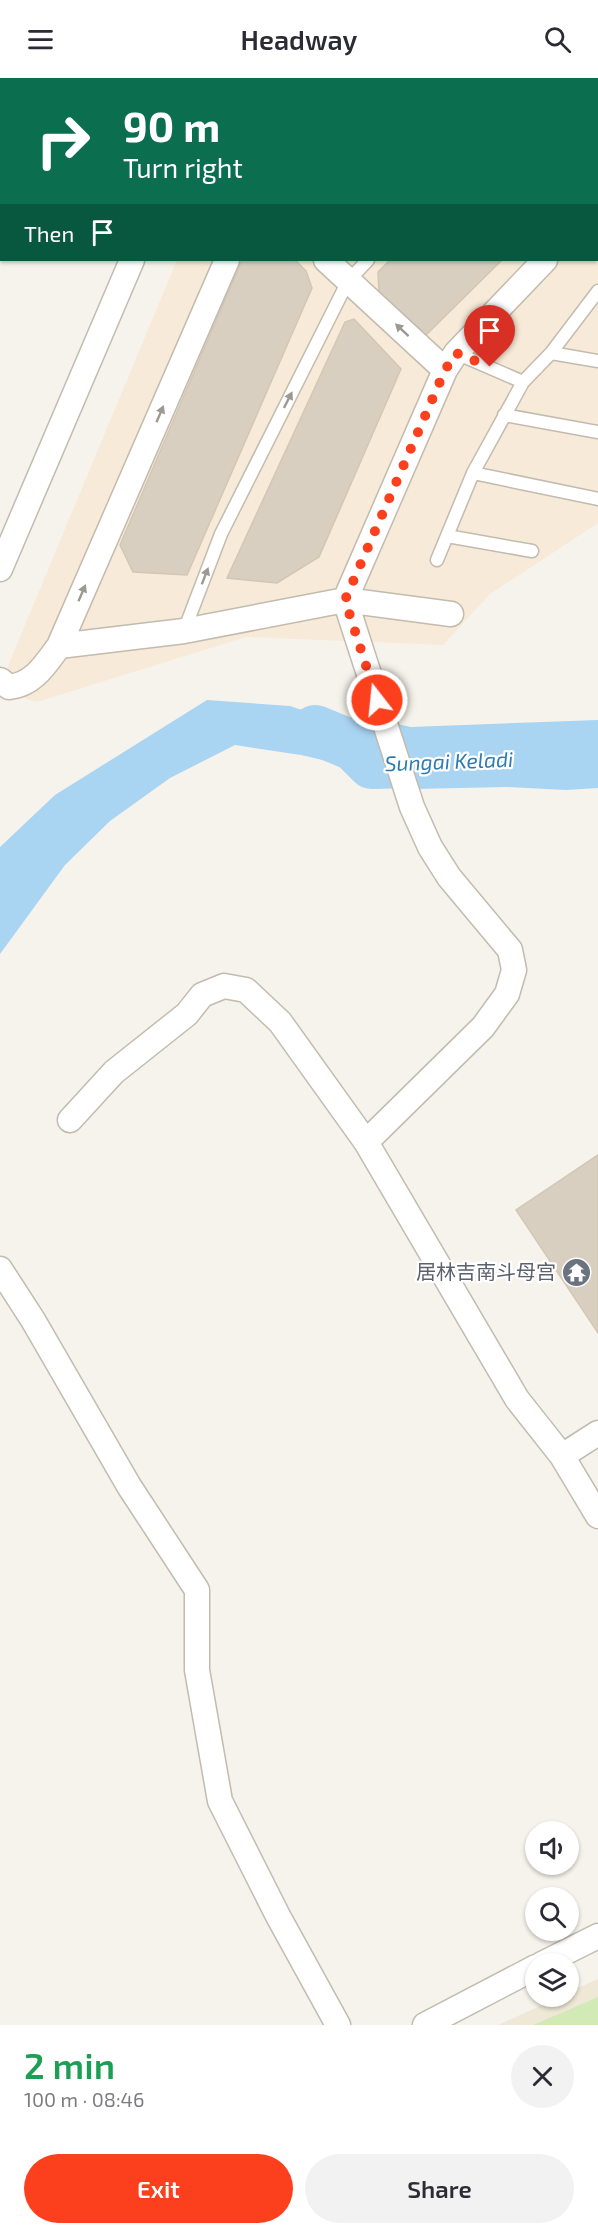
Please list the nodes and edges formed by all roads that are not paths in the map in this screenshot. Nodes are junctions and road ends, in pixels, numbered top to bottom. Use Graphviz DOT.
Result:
graph roads {
  1 [pos="132,261"];
  2 [pos="227,261"];
  3 [pos="327,261"];
  4 [pos="367,261"];
  5 [pos="544,261"];
  6 [pos="348,281"];
  7 [pos="598,290"];
  8 [pos="551,353"];
  9 [pos="450,361"];
  10 [pos="598,361"];
  11 [pos="523,382"];
  12 [pos="504,415"];
  13 [pos="598,432"];
  14 [pos="473,473"];
  15 [pos="598,499"];
  16 [pos="447,536"];
  17 [pos="532,552"];
  18 [pos="437,560"];
  19 [pos="0,568"];
  20 [pos="345,600"];
  21 [pos="451,614"];
  22 [pos="184,631"];
  23 [pos="59,646"];
  24 [pos="0,680"];
  25 [pos="70,1120"];
  26 [pos="366,1142"];
  27 [pos="0,1269"];
  28 [pos="598,1433"];
  29 [pos="562,1456"];
  30 [pos="598,1516"];
  31 [pos="598,1936"];
  32 [pos="564,1953"];
  33 [pos="525,1973"];
  34 [pos="338,2025"];
  35 [pos="426,2025"];
  1 -- 19 [label="street"];
  23 -- 2 [label="street, one-way"];
  3 -- 6 [label="street"];
  4 -- 6 [label="lane"];
  5 -- 9 [label="street"];
  9 -- 6 [label="street, one-way"];
  22 -- 6 [label="lane, one-way"];
  7 -- 8 [label="lane"];
  8 -- 10 [label="lane"];
  8 -- 11 [label="lane"];
  9 -- 11 [label="lane"];
  9 -- 20 [label="street"];
  11 -- 12 [label="lane"];
  12 -- 13 [label="lane"];
  12 -- 14 [label="lane"];
  14 -- 15 [label="lane"];
  14 -- 16 [label="lane"];
  16 -- 17 [label="lane"];
  16 -- 18 [label="lane"];
  20 -- 21 [label="street"];
  20 -- 22 [label="street"];
  20 -- 26 [label="street"];
  22 -- 23 [label="street"];
  23 -- 24 [label="street"];
  25 -- 26 [label="street"];
  26 -- 29 [label="street"];
  27 -- 34 [label="street"];
  28 -- 29 [label="street"];
  29 -- 30 [label="street"];
  31 -- 32 [label="street"];
  33 -- 35 [label="street"];
}
